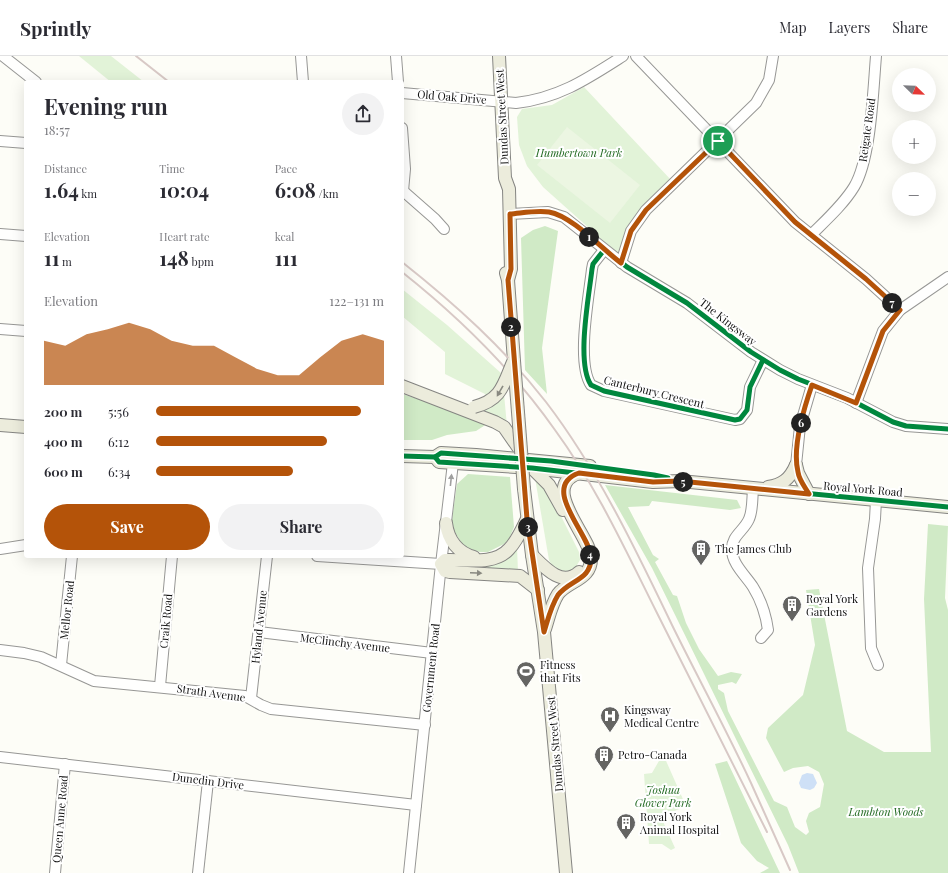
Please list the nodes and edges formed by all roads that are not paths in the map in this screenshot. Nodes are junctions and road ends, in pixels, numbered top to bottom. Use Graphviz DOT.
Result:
graph roads {
  1 [pos="3,56"];
  2 [pos="301,56"];
  3 [pos="396,56"];
  4 [pos="499,56"];
  5 [pos="623,56"];
  6 [pos="636,56"];
  7 [pos="773,56"];
  8 [pos="876,56"];
  9 [pos="33,80"];
  10 [pos="303,80"];
  11 [pos="398,80"];
  12 [pos="404,93"];
  13 [pos="502,102"];
  14 [pos="0,141"];
  15 [pos="718,141"];
  16 [pos="24,143"];
  17 [pos="404,156"];
  18 [pos="404,177"];
  19 [pos="505,178"];
  20 [pos="404,192"];
  21 [pos="510,214"];
  22 [pos="444,229"];
  23 [pos="0,234"];
  24 [pos="811,235"];
  25 [pos="24,236"];
  26 [pos="604,250"];
  27 [pos="621,263"];
  28 [pos="948,277"];
  29 [pos="508,280"];
  30 [pos="900,310"];
  31 [pos="0,329"];
  32 [pos="24,331"];
  33 [pos="763,360"];
  34 [pos="514,361"];
  35 [pos="812,385"];
  36 [pos="404,387"];
  37 [pos="856,403"];
  38 [pos="473,410"];
  39 [pos="0,425"];
  40 [pos="24,428"];
  41 [pos="948,429"];
  42 [pos="520,450"];
  43 [pos="404,456"];
  44 [pos="435,457"];
  45 [pos="453,463"];
  46 [pos="796,465"];
  47 [pos="532,468"];
  48 [pos="579,473"];
  49 [pos="680,481"];
  50 [pos="753,489"];
  51 [pos="809,494"];
  52 [pos="876,500"];
  53 [pos="948,507"];
  54 [pos="527,519"];
  55 [pos="446,523"];
  56 [pos="24,545"];
  57 [pos="0,549"];
  58 [pos="532,555"];
  59 [pos="72,558"];
  60 [pos="172,558"];
  61 [pos="267,558"];
  62 [pos="348,558"];
  63 [pos="481,559"];
  64 [pos="440,564"];
  65 [pos="538,590"];
  66 [pos="259,632"];
  67 [pos="544,632"];
  68 [pos="761,638"];
  69 [pos="0,650"];
  70 [pos="432,653"];
  71 [pos="61,665"];
  72 [pos="878,665"];
  73 [pos="160,686"];
  74 [pos="251,698"];
  75 [pos="425,725"];
  76 [pos="0,757"];
  77 [pos="65,764"];
  78 [pos="208,781"];
  79 [pos="416,805"];
  80 [pos="55,873"];
  81 [pos="198,873"];
  82 [pos="409,873"];
  83 [pos="566,873"];
  1 -- 9 [label="street"];
  2 -- 10 [label="street"];
  3 -- 11 [label="street"];
  4 -- 13 [label="main road, Dundas Street West"];
  5 -- 13 [label="street, Old Oak Drive"];
  6 -- 15 [label="street"];
  7 -- 15 [label="street"];
  8 -- 24 [label="street, Reigate Road"];
  12 -- 13 [label="street, Old Oak Drive"];
  13 -- 19 [label="main road, Dundas Street West"];
  14 -- 16 [label="street"];
  15 -- 24 [label="street"];
  15 -- 27 [label="street"];
  17 -- 18 [label="street"];
  19 -- 21 [label="main road, Dundas Street West"];
  19 -- 29 [label="main road, Dundas Street West"];
  20 -- 22 [label="street"];
  21 -- 26 [label="street, The Kingsway"];
  21 -- 29 [label="main road, Dundas Street West"];
  23 -- 25 [label="street"];
  24 -- 30 [label="street"];
  26 -- 27 [label="street, The Kingsway"];
  26 -- 33 [label="street, Canterbury Crescent"];
  27 -- 33 [label="street, The Kingsway"];
  28 -- 30 [label="street"];
  29 -- 34 [label="main road, Dundas Street West"];
  30 -- 37 [label="street"];
  31 -- 32 [label="street"];
  33 -- 35 [label="street, The Kingsway"];
  34 -- 38 [label="main road, one-way, bridge"];
  34 -- 42 [label="main road, Dundas Street West, bridge"];
  35 -- 37 [label="street, The Kingsway"];
  35 -- 46 [label="street"];
  36 -- 38 [label="main road"];
  37 -- 41 [label="street, The Kingsway"];
  38 -- 42 [label="main road"];
  39 -- 40 [label="main road"];
  42 -- 54 [label="main road, Dundas Street West, bridge"];
  43 -- 44 [label="main road, Royal York Road"];
  44 -- 45 [label="main road, Royal York Road"];
  44 -- 49 [label="main road, Royal York Road"];
  45 -- 47 [label="main road, Royal York Road"];
  55 -- 45 [label="street, Government Road, one-way"];
  46 -- 50 [label="main road"];
  46 -- 51 [label="main road"];
  47 -- 48 [label="main road, Royal York Road"];
  47 -- 58 [label="main road"];
  48 -- 49 [label="main road, Royal York Road"];
  48 -- 67 [label="main road"];
  49 -- 50 [label="main road, Royal York Road"];
  50 -- 51 [label="main road, Royal York Road"];
  50 -- 68 [label="street"];
  51 -- 52 [label="main road, Royal York Road"];
  52 -- 53 [label="main road, Royal York Road"];
  52 -- 72 [label="street"];
  54 -- 58 [label="main road, Dundas Street West"];
  54 -- 63 [label="main road"];
  55 -- 63 [label="main road"];
  55 -- 64 [label="street, Government Road"];
  56 -- 57 [label="street"];
  58 -- 65 [label="main road, Dundas Street West"];
  59 -- 71 [label="street, Mellor Road"];
  60 -- 73 [label="street, Craik Road"];
  61 -- 66 [label="street, Hyland Avenue"];
  62 -- 64 [label="street"];
  63 -- 64 [label="main road"];
  64 -- 65 [label="main road, one-way"];
  64 -- 70 [label="street, Government Road"];
  65 -- 67 [label="main road, Dundas Street West"];
  66 -- 70 [label="street, McClinchy Avenue"];
  66 -- 74 [label="street, Hyland Avenue"];
  67 -- 83 [label="main road, Dundas Street West"];
  69 -- 71 [label="street, Strath Avenue"];
  70 -- 75 [label="street, Government Road"];
  71 -- 73 [label="street, Strath Avenue"];
  73 -- 74 [label="street, Strath Avenue"];
  74 -- 75 [label="street, Strath Avenue"];
  75 -- 79 [label="street, Government Road"];
  76 -- 77 [label="street, Dunedin Drive"];
  77 -- 78 [label="street, Dunedin Drive"];
  77 -- 80 [label="street, Queen Anne Road"];
  78 -- 79 [label="street, Dunedin Drive"];
  78 -- 81 [label="street"];
  79 -- 82 [label="street, Government Road"];
}
